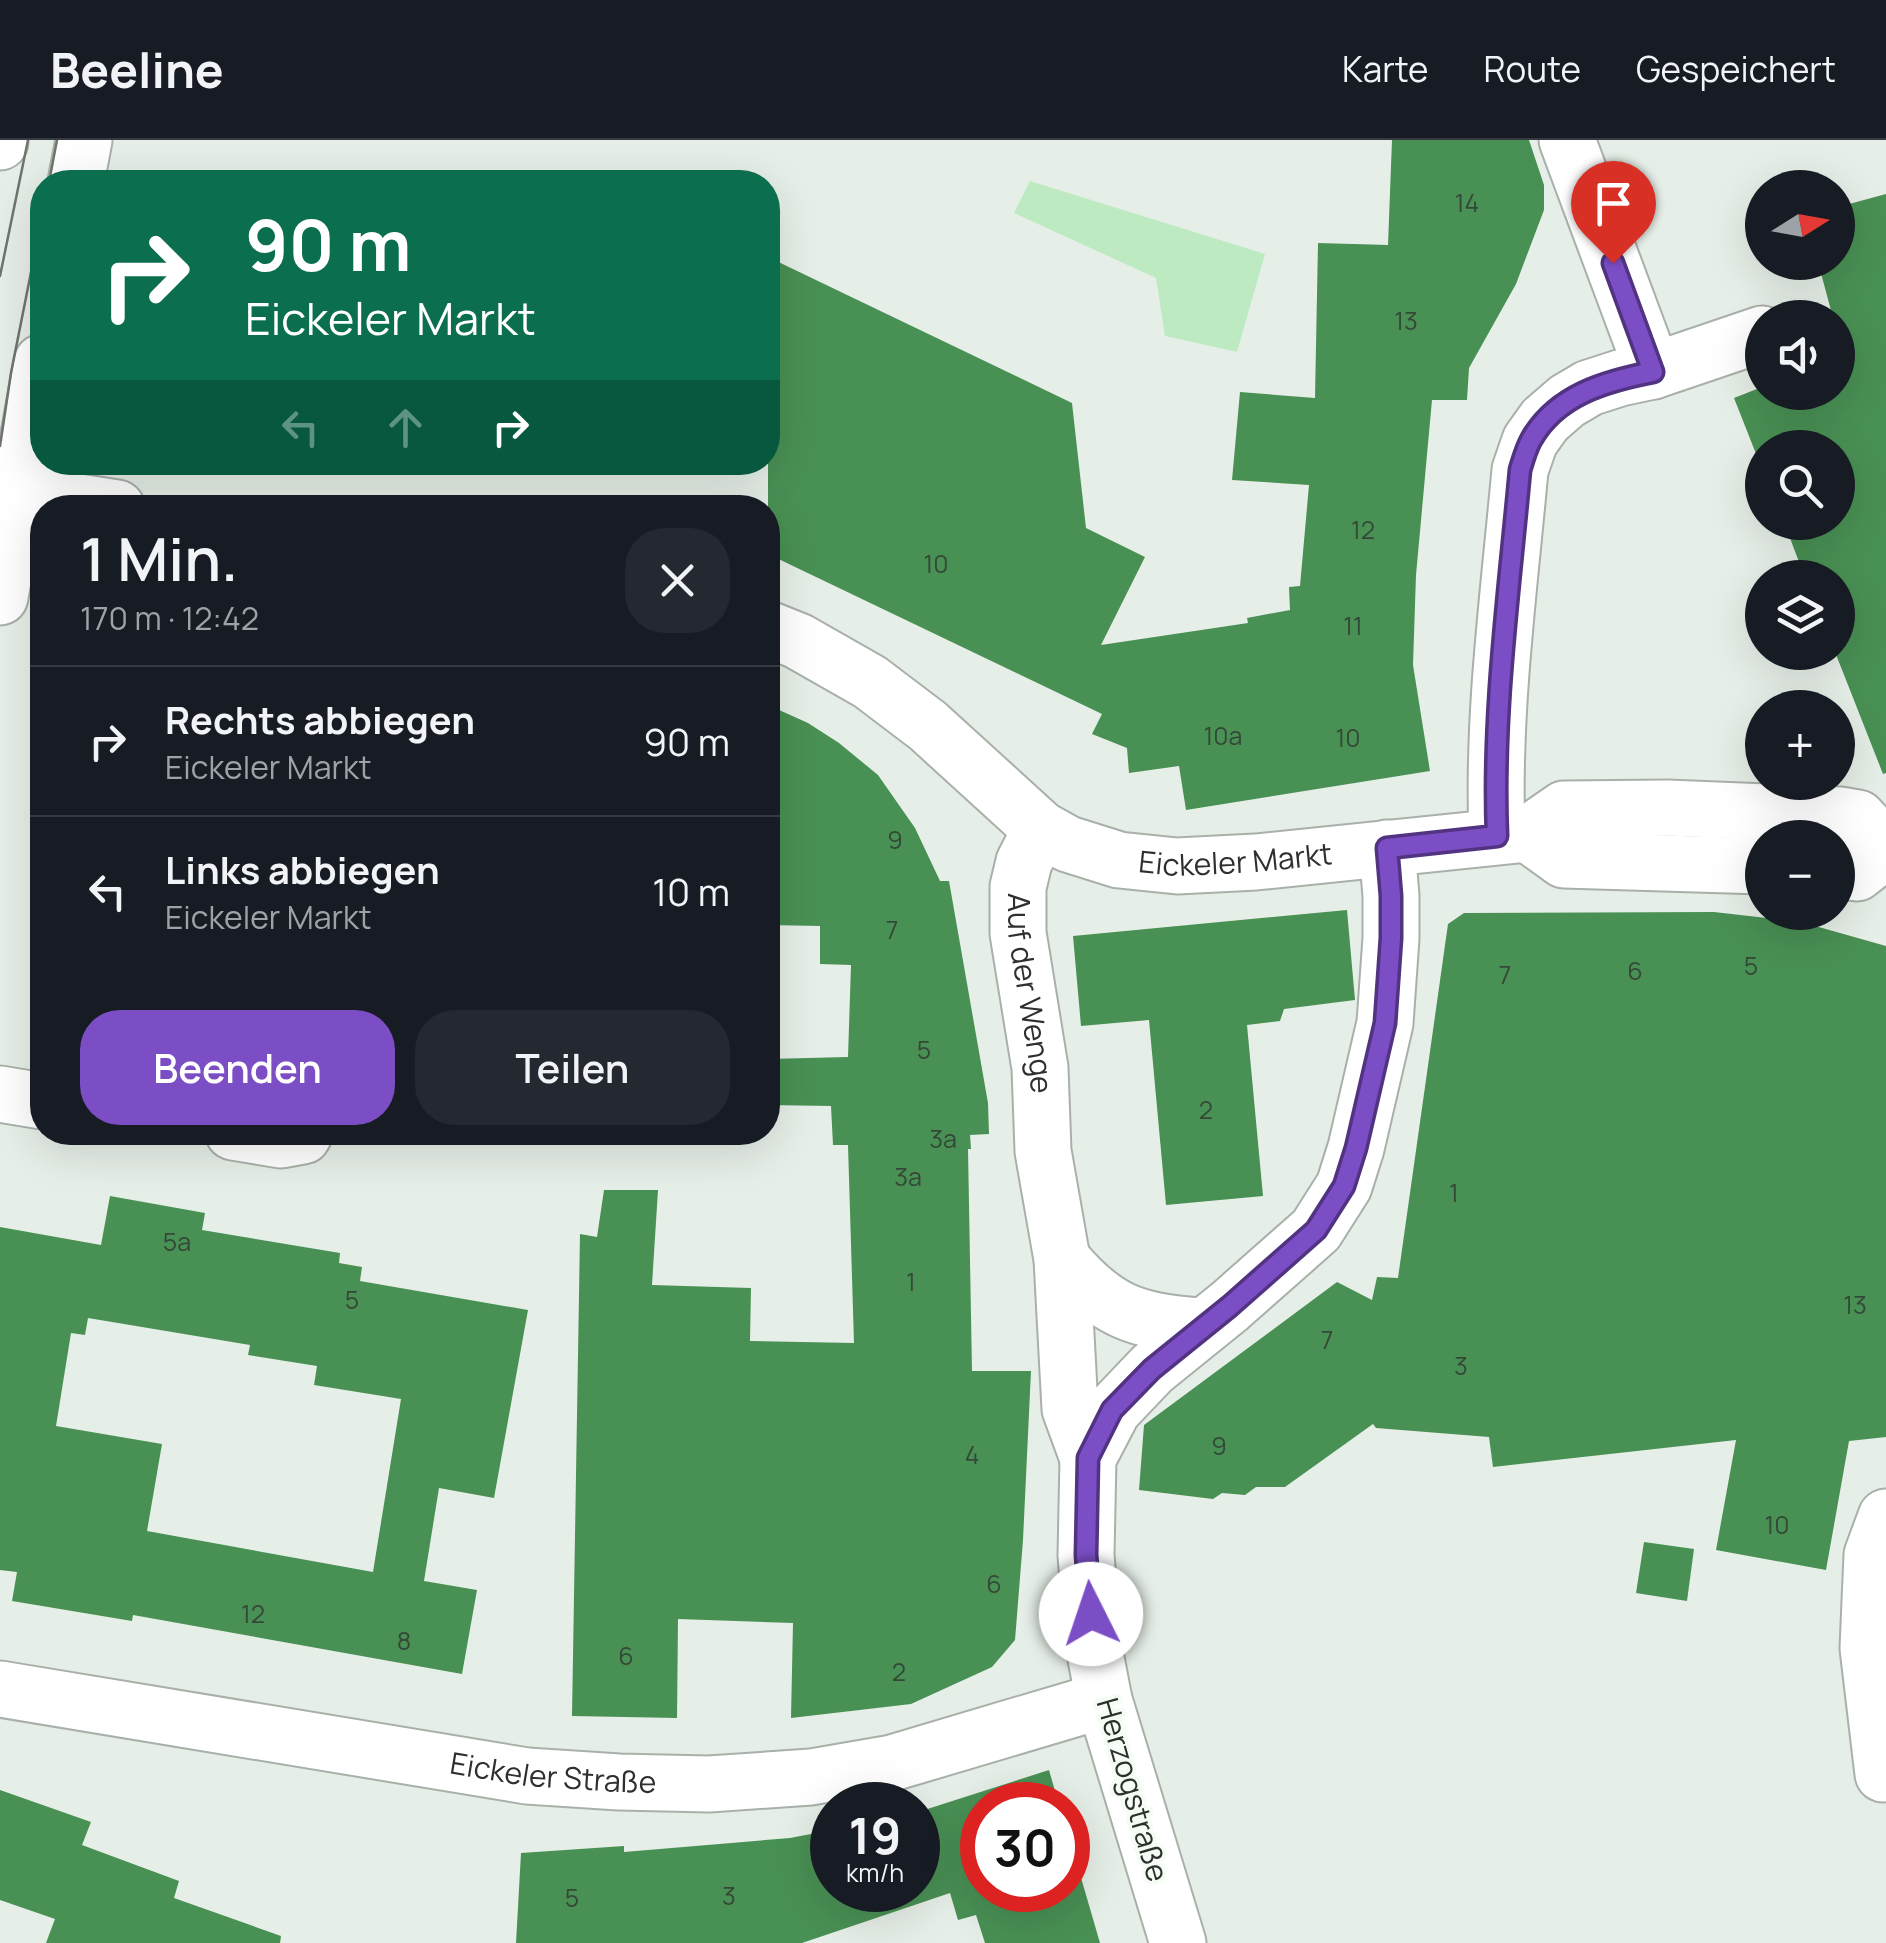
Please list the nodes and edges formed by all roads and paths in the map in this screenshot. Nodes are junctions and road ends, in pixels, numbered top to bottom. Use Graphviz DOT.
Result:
graph roads {
  1 [pos="84,140"];
  2 [pos="1568,140"];
  3 [pos="78,170"];
  4 [pos="1745,340"];
  5 [pos="1653,372"];
  6 [pos="30,411"];
  7 [pos="10,492"];
  8 [pos="0,597"];
  9 [pos="780,634"];
  10 [pos="1040,829"];
  11 [pos="1512,835"];
  12 [pos="1387,848"];
  13 [pos="1886,849"];
  14 [pos="1745,865"];
  15 [pos="1855,873"];
  16 [pos="0,1094"];
  17 [pos="30,1099"];
  18 [pos="1062,1260"];
  19 [pos="1202,1326"];
  20 [pos="1088,1458"];
  21 [pos="1886,1517"];
  22 [pos="0,1689"];
  23 [pos="1104,1700"];
  24 [pos="1882,1774"];
  25 [pos="1178,1943"];
  1 -- 3 [label="street"];
  2 -- 5 [label="street"];
  4 -- 5 [label="street"];
  5 -- 11 [label="street"];
  6 -- 7 [label="street"];
  7 -- 8 [label="street"];
  9 -- 10 [label="street"];
  10 -- 12 [label="street, Eickeler Markt"];
  10 -- 18 [label="street, Auf der Wenge"];
  11 -- 12 [label="street, Eickeler Markt"];
  11 -- 13 [label="street, Eickeler Markt"];
  11 -- 14 [label="street"];
  12 -- 19 [label="street, Herzogstraße"];
  13 -- 15 [label="street, Eickeler Markt"];
  16 -- 17 [label="street"];
  18 -- 19 [label="street"];
  18 -- 20 [label="street, Auf der Wenge"];
  19 -- 20 [label="street, Herzogstraße"];
  20 -- 23 [label="street, Herzogstraße"];
  21 -- 24 [label="street"];
  22 -- 23 [label="street, Eickeler Straße"];
  23 -- 25 [label="street, Herzogstraße"];
}
